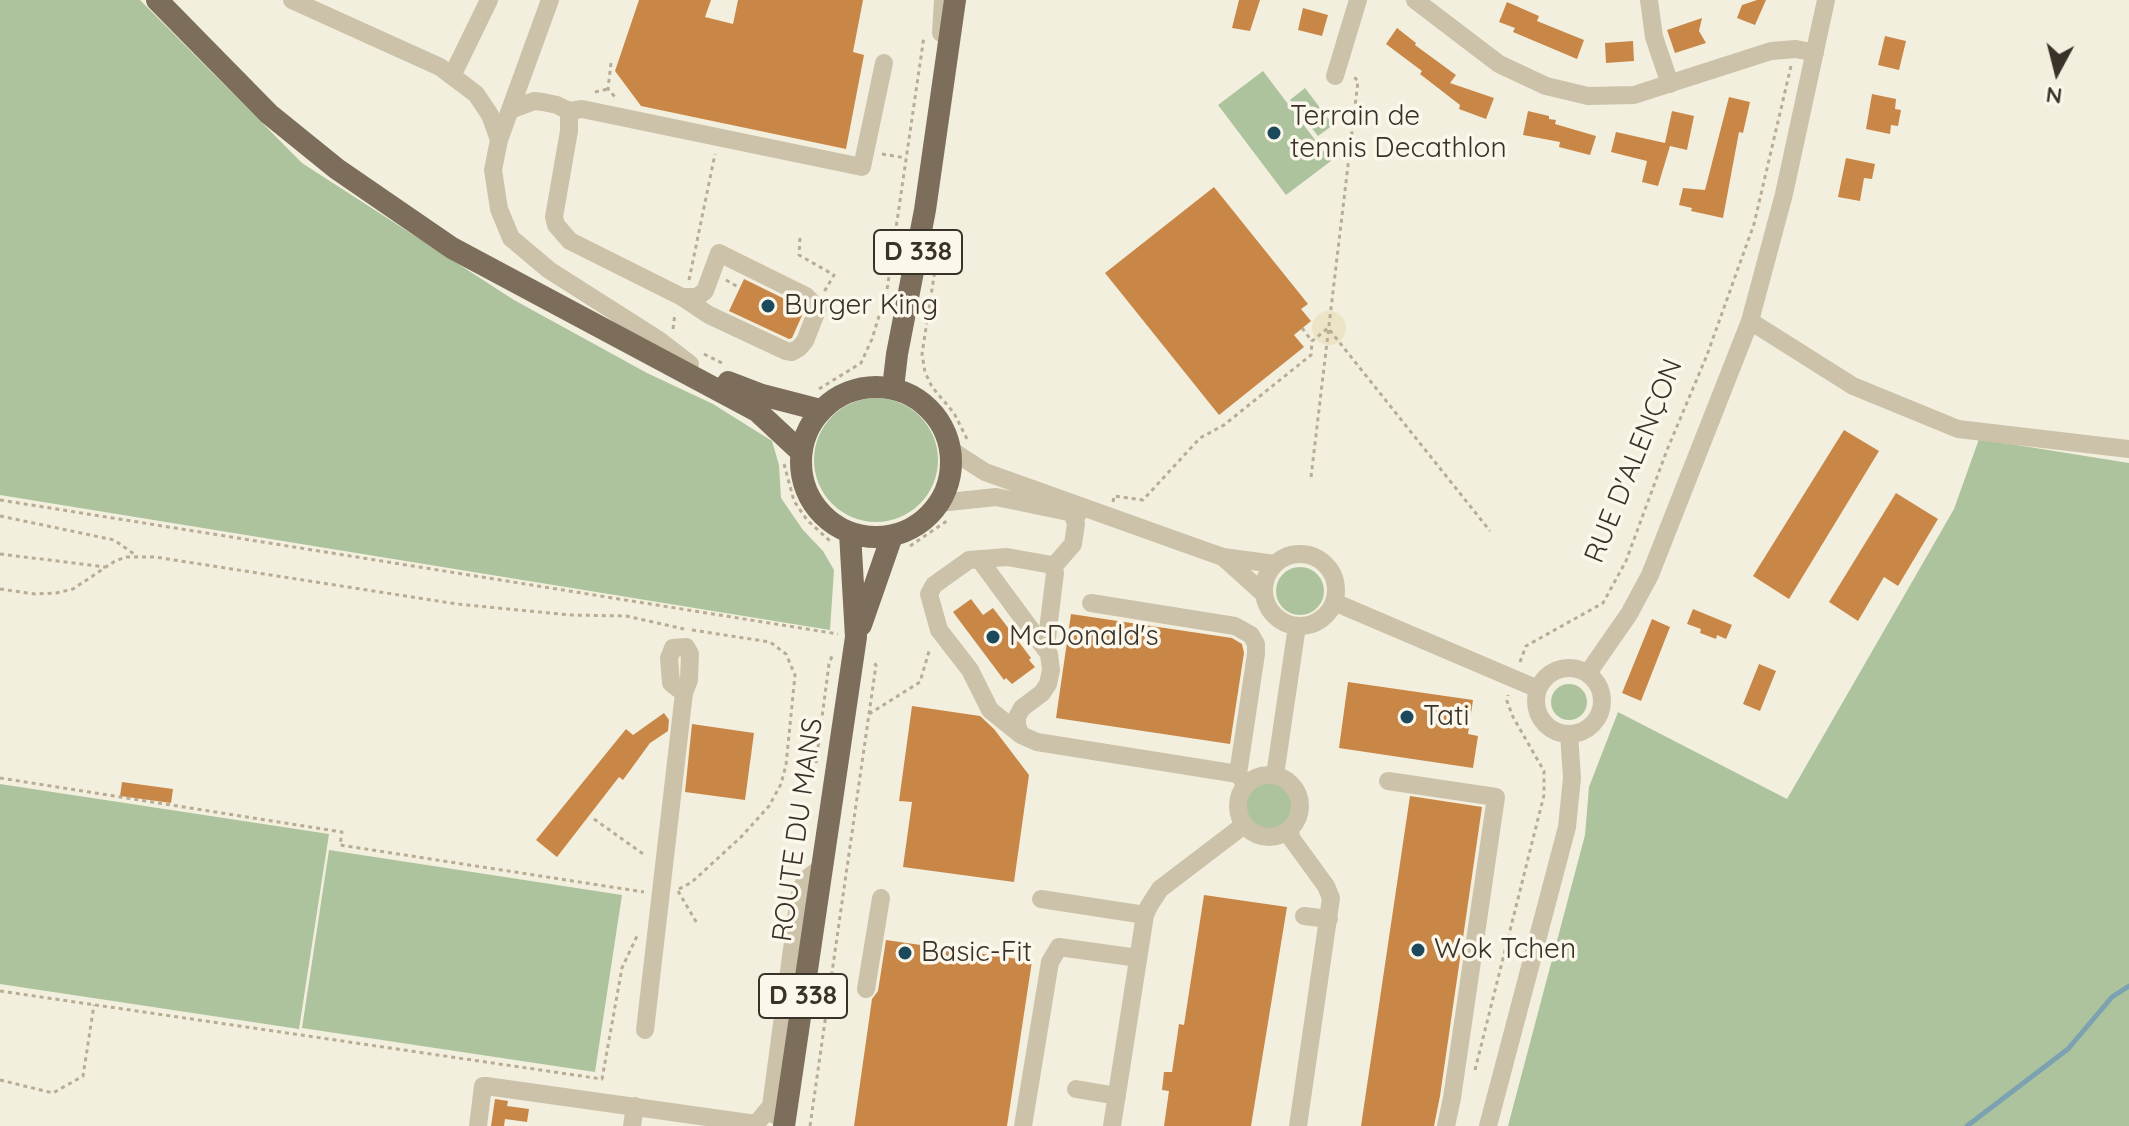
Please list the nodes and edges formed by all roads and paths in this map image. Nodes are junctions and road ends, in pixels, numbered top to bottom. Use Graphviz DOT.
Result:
graph roads {
  1 [pos="157,0"];
  2 [pos="292,0"];
  3 [pos="489,0"];
  4 [pos="550,0"];
  5 [pos="943,0"];
  6 [pos="955,0"];
  7 [pos="1358,0"];
  8 [pos="1415,0"];
  9 [pos="1649,0"];
  10 [pos="1826,0"];
  11 [pos="924,34"];
  12 [pos="1806,51"];
  13 [pos="884,63"];
  14 [pos="1336,71"];
  15 [pos="452,76"];
  16 [pos="1670,84"];
  17 [pos="608,89"];
  18 [pos="595,92"];
  19 [pos="510,110"];
  20 [pos="569,111"];
  21 [pos="938,115"];
  22 [pos="718,137"];
  23 [pos="499,140"];
  24 [pos="408,215"];
  25 [pos="800,238"];
  26 [pos="939,244"];
  27 [pos="682,297"];
  28 [pos="816,306"];
  29 [pos="1750,321"];
  30 [pos="1302,328"];
  31 [pos="1328,328"];
  32 [pos="672,337"];
  33 [pos="1312,341"];
  34 [pos="695,358"];
  35 [pos="726,366"];
  36 [pos="893,388"];
  37 [pos="820,399"];
  38 [pos="961,448"];
  39 [pos="2129,449"];
  40 [pos="791,452"];
  41 [pos="1311,477"];
  42 [pos="0,500"];
  43 [pos="944,511"];
  44 [pos="1072,513"];
  45 [pos="0,516"];
  46 [pos="1110,516"];
  47 [pos="1136,526"];
  48 [pos="1490,531"];
  49 [pos="842,541"];
  50 [pos="901,541"];
  51 [pos="0,554"];
  52 [pos="137,556"];
  53 [pos="1223,557"];
  54 [pos="979,559"];
  55 [pos="1275,564"];
  56 [pos="1054,566"];
  57 [pos="106,567"];
  58 [pos="0,589"];
  59 [pos="1264,594"];
  60 [pos="1334,602"];
  61 [pos="1091,603"];
  62 [pos="1297,626"];
  63 [pos="942,633"];
  64 [pos="853,642"];
  65 [pos="1046,646"];
  66 [pos="834,652"];
  67 [pos="872,662"];
  68 [pos="1588,673"];
  69 [pos="1513,679"];
  70 [pos="1538,689"];
  71 [pos="684,693"];
  72 [pos="869,714"];
  73 [pos="1569,734"];
  74 [pos="1021,735"];
  75 [pos="815,773"];
  76 [pos="1275,775"];
  77 [pos="0,778"];
  78 [pos="1242,780"];
  79 [pos="1388,781"];
  80 [pos="594,819"];
  81 [pos="1244,825"];
  82 [pos="1290,829"];
  83 [pos="823,866"];
  84 [pos="662,868"];
  85 [pos="659,894"];
  86 [pos="881,898"];
  87 [pos="1041,899"];
  88 [pos="1145,915"];
  89 [pos="1304,916"];
  90 [pos="1329,919"];
  91 [pos="698,925"];
  92 [pos="639,932"];
  93 [pos="1138,958"];
  94 [pos="866,989"];
  95 [pos="0,991"];
  96 [pos="94,1005"];
  97 [pos="645,1030"];
  98 [pos="0,1080"];
  99 [pos="1472,1083"];
  100 [pos="1076,1089"];
  101 [pos="1117,1096"];
  102 [pos="635,1106"];
  103 [pos="771,1106"];
  104 [pos="478,1126"];
  105 [pos="632,1126"];
  106 [pos="782,1126"];
  107 [pos="810,1126"];
  108 [pos="1023,1126"];
  109 [pos="1112,1126"];
  110 [pos="1298,1126"];
  111 [pos="1446,1126"];
  112 [pos="1488,1126"];
  1 -- 24 [label="main road"];
  2 -- 15 [label="street"];
  3 -- 15 [label="street"];
  4 -- 19 [label="street"];
  5 -- 21 [label="street"];
  6 -- 21 [label="main road, D 338"];
  7 -- 14 [label="street"];
  8 -- 16 [label="street"];
  9 -- 16 [label="street"];
  10 -- 12 [label="street, RUE D'ALENÇON"];
  11 -- 37 [label="path"];
  12 -- 16 [label="street"];
  12 -- 29 [label="street, RUE D'ALENÇON"];
  12 -- 69 [label="path, RUE D'ALENÇON"];
  13 -- 22 [label="street"];
  14 -- 31 [label="path"];
  15 -- 23 [label="street"];
  17 -- 18 [label="path"];
  19 -- 20 [label="street"];
  19 -- 23 [label="street"];
  20 -- 22 [label="street"];
  20 -- 27 [label="street"];
  21 -- 36 [label="main road, D 338"];
  22 -- 27 [label="path"];
  23 -- 34 [label="street"];
  24 -- 34 [label="main road"];
  24 -- 40 [label="main road"];
  25 -- 28 [label="path"];
  26 -- 38 [label="path"];
  27 -- 28 [label="street"];
  27 -- 28 [label="street"];
  27 -- 32 [label="path"];
  29 -- 39 [label="street"];
  29 -- 68 [label="street, RUE D'ALENÇON"];
  30 -- 33 [label="path"];
  31 -- 33 [label="path"];
  31 -- 41 [label="path"];
  31 -- 48 [label="path"];
  33 -- 46 [label="path"];
  34 -- 35 [label="path"];
  34 -- 37 [label="main road"];
  36 -- 37 [label="main road"];
  36 -- 38 [label="main road"];
  37 -- 40 [label="main road"];
  38 -- 43 [label="main road"];
  38 -- 46 [label="street"];
  40 -- 49 [label="main road"];
  40 -- 49 [label="path"];
  42 -- 64 [label="path"];
  43 -- 44 [label="street"];
  43 -- 50 [label="path"];
  43 -- 50 [label="main road"];
  44 -- 47 [label="street"];
  44 -- 56 [label="street"];
  45 -- 52 [label="path"];
  46 -- 47 [label="street"];
  47 -- 53 [label="street"];
  49 -- 50 [label="main road"];
  49 -- 64 [label="main road, ROUTE DU MANS / D 338"];
  50 -- 64 [label="main road, ROUTE DU MANS / D 338"];
  51 -- 57 [label="path"];
  52 -- 57 [label="path"];
  52 -- 91 [label="path"];
  53 -- 55 [label="street"];
  53 -- 59 [label="street"];
  54 -- 56 [label="street"];
  54 -- 63 [label="street"];
  54 -- 65 [label="street"];
  55 -- 59 [label="street"];
  55 -- 60 [label="street"];
  56 -- 65 [label="street"];
  57 -- 58 [label="path"];
  59 -- 62 [label="street"];
  60 -- 62 [label="street"];
  60 -- 69 [label="street"];
  61 -- 78 [label="street"];
  62 -- 76 [label="street"];
  63 -- 72 [label="path"];
  63 -- 74 [label="street"];
  64 -- 67 [label="path"];
  64 -- 67 [label="path"];
  64 -- 83 [label="main road, ROUTE DU MANS / D 338"];
  65 -- 74 [label="street"];
  66 -- 75 [label="path"];
  67 -- 72 [label="path"];
  68 -- 70 [label="street"];
  68 -- 73 [label="street"];
  69 -- 70 [label="street"];
  69 -- 99 [label="path, RUE D'ALENÇON"];
  70 -- 73 [label="street"];
  71 -- 84 [label="street"];
  72 -- 107 [label="path"];
  73 -- 112 [label="street"];
  74 -- 78 [label="street"];
  76 -- 78 [label="street"];
  76 -- 82 [label="street"];
  77 -- 85 [label="path"];
  78 -- 81 [label="street"];
  79 -- 111 [label="street"];
  80 -- 84 [label="path"];
  81 -- 82 [label="street"];
  81 -- 88 [label="street"];
  82 -- 90 [label="street"];
  83 -- 103 [label="street"];
  83 -- 106 [label="main road, ROUTE DU MANS / D 338"];
  84 -- 85 [label="street"];
  85 -- 97 [label="street"];
  86 -- 94 [label="street"];
  87 -- 88 [label="street"];
  88 -- 93 [label="street"];
  89 -- 90 [label="street"];
  90 -- 110 [label="street"];
  92 -- 96 [label="path"];
  93 -- 101 [label="street"];
  93 -- 108 [label="street"];
  95 -- 96 [label="path"];
  96 -- 98 [label="path"];
  100 -- 101 [label="street"];
  101 -- 109 [label="street"];
  102 -- 103 [label="street"];
  102 -- 104 [label="street"];
  102 -- 105 [label="street"];
  103 -- 106 [label="street"];
}
